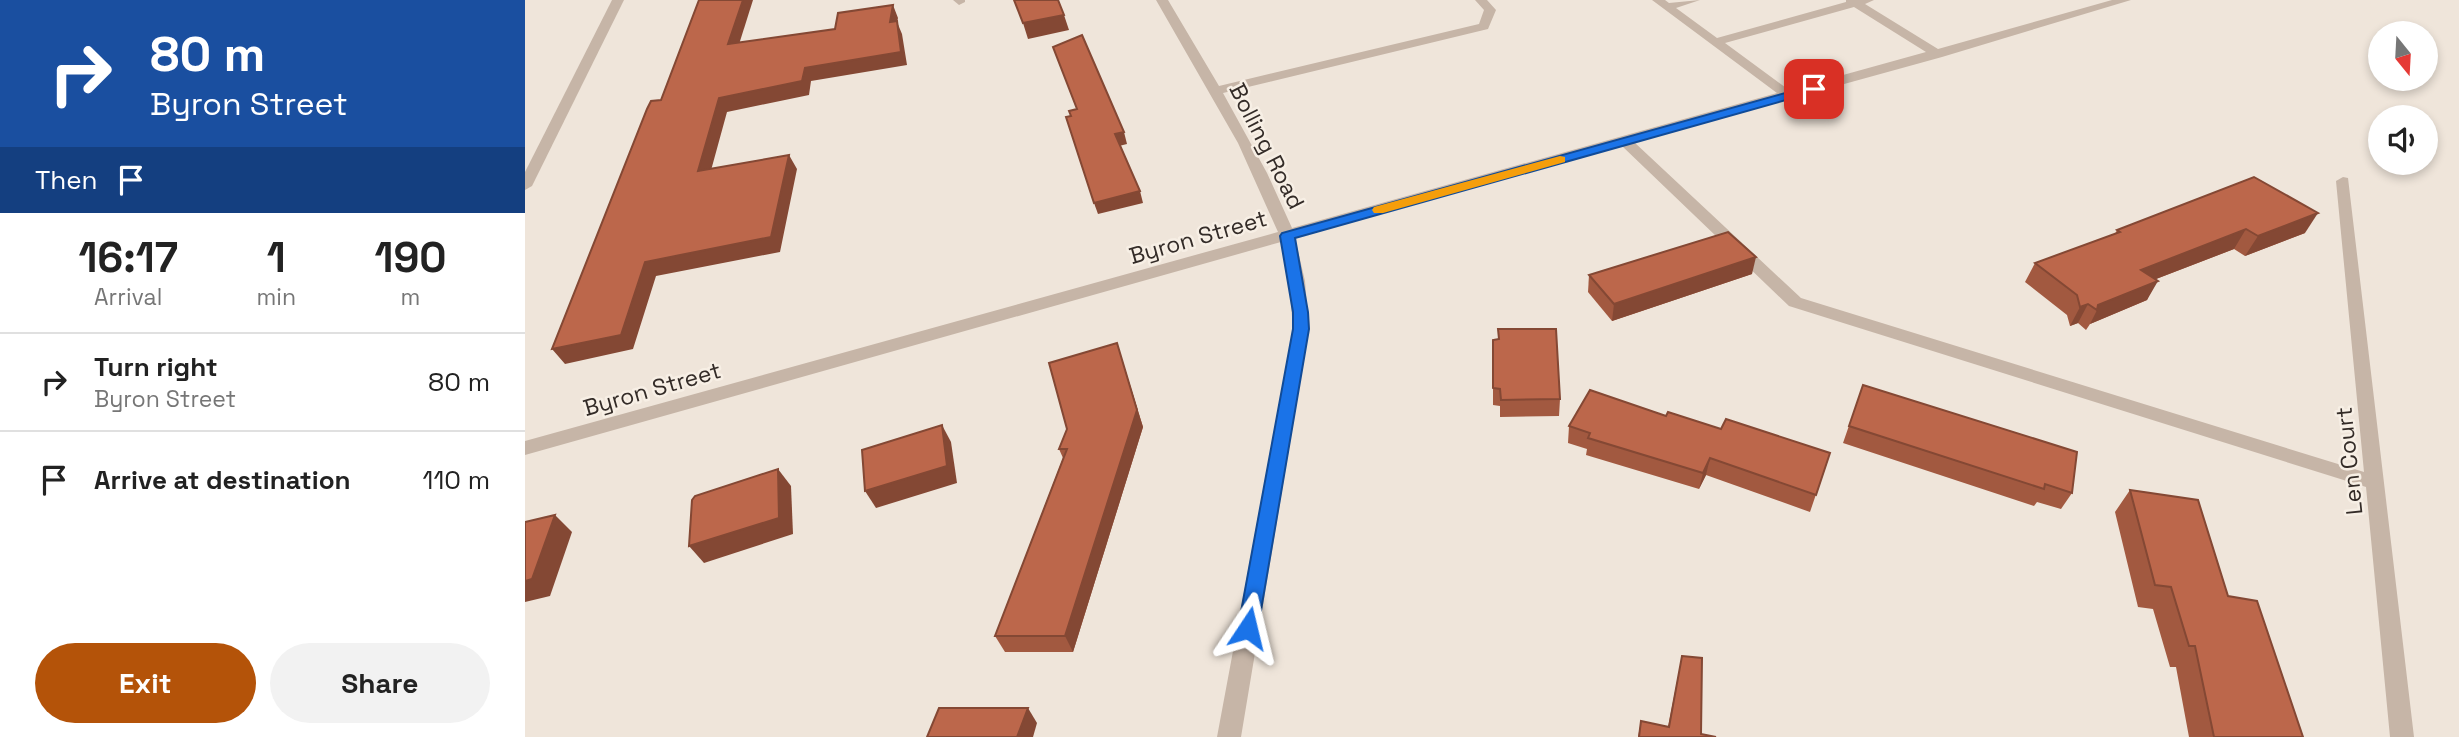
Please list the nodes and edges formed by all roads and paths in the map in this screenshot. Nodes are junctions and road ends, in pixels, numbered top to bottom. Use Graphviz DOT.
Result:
graph roads {
  1 [pos="618,0"];
  2 [pos="1162,0"];
  3 [pos="1481,0"];
  4 [pos="1694,0"];
  5 [pos="1868,0"];
  6 [pos="2120,1"];
  7 [pos="1852,2"];
  8 [pos="1663,4"];
  9 [pos="1715,42"];
  10 [pos="1938,54"];
  11 [pos="1213,91"];
  12 [pos="1789,96"];
  13 [pos="1625,141"];
  14 [pos="2343,181"];
  15 [pos="525,186"];
  16 [pos="1287,236"];
  17 [pos="525,448"];
  18 [pos="2376,483"];
  19 [pos="1229,737"];
  20 [pos="2402,737"];
  1 -- 15 [label="street"];
  2 -- 11 [label="street, Bolling Road"];
  3 -- 11 [label="street"];
  4 -- 8 [label="street"];
  5 -- 7 [label="street"];
  6 -- 10 [label="street, Byron Street"];
  7 -- 9 [label="street"];
  7 -- 10 [label="street"];
  8 -- 9 [label="street"];
  9 -- 12 [label="street"];
  10 -- 12 [label="street, Byron Street"];
  11 -- 16 [label="street, Bolling Road"];
  12 -- 13 [label="street, Byron Street"];
  13 -- 16 [label="street, Byron Street"];
  13 -- 18 [label="street"];
  14 -- 18 [label="street, Len Court"];
  16 -- 17 [label="street, Byron Street"];
  16 -- 19 [label="street, Bolling Road"];
  18 -- 20 [label="street, Len Court"];
}
